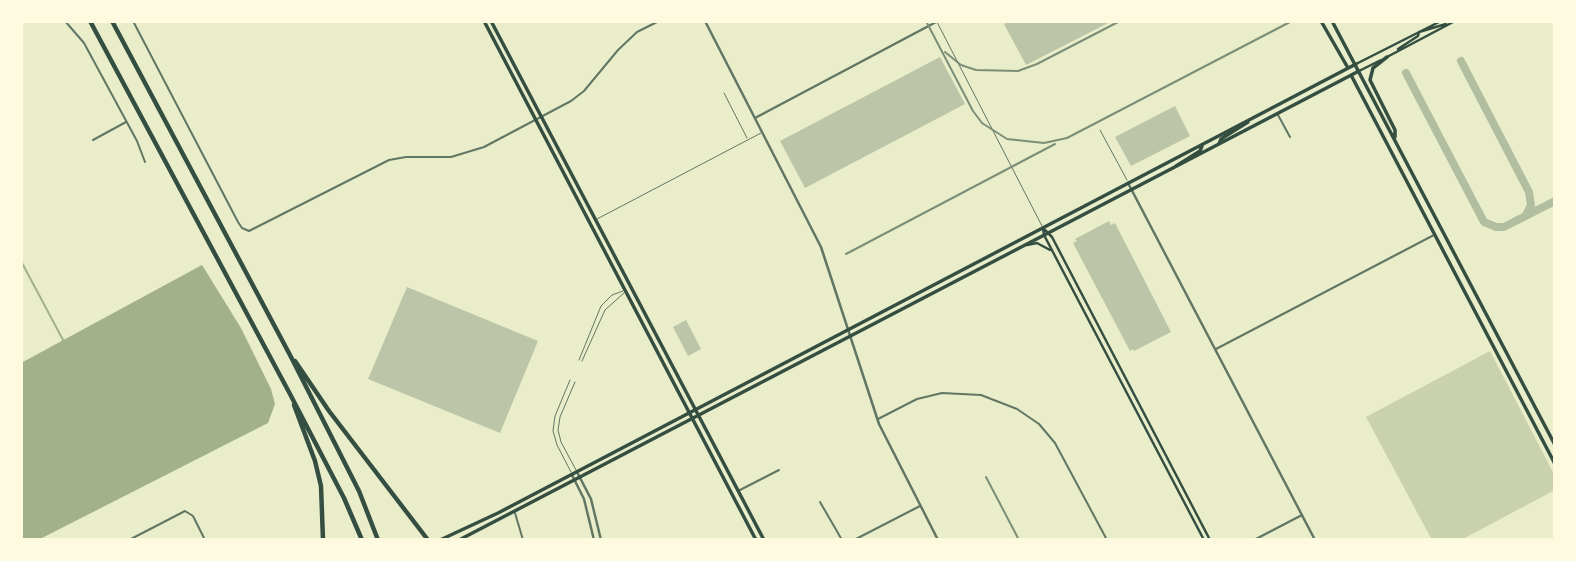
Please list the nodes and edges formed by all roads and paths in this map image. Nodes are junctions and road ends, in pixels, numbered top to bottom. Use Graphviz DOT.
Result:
graph roads {
  1 [pos="65,21"];
  2 [pos="90,21"];
  3 [pos="112,21"];
  4 [pos="133,21"];
  5 [pos="484,21"];
  6 [pos="491,21"];
  7 [pos="659,21"];
  8 [pos="705,21"];
  9 [pos="937,21"];
  10 [pos="1321,21"];
  11 [pos="1332,21"];
  12 [pos="1441,21"];
  13 [pos="1453,22"];
  14 [pos="1419,33"];
  15 [pos="1396,52"];
  16 [pos="1387,57"];
  17 [pos="1356,64"];
  18 [pos="1348,68"];
  19 [pos="1359,71"];
  20 [pos="1351,74"];
  21 [pos="724,93"];
  22 [pos="1278,114"];
  23 [pos="542,117"];
  24 [pos="755,118"];
  25 [pos="536,120"];
  26 [pos="1249,121"];
  27 [pos="127,122"];
  28 [pos="1100,130"];
  29 [pos="763,132"];
  30 [pos="1290,137"];
  31 [pos="1395,139"];
  32 [pos="93,140"];
  33 [pos="748,140"];
  34 [pos="1201,145"];
  35 [pos="1219,145"];
  36 [pos="145,162"];
  37 [pos="1174,168"];
  38 [pos="1128,183"];
  39 [pos="1132,190"];
  40 [pos="596,220"];
  41 [pos="1044,228"];
  42 [pos="1046,234"];
  43 [pos="1435,235"];
  44 [pos="1024,245"];
  45 [pos="1055,255"];
  46 [pos="632,288"];
  47 [pos="625,291"];
  48 [pos="849,330"];
  49 [pos="851,337"];
  50 [pos="1216,349"];
  51 [pos="290,355"];
  52 [pos="579,360"];
  53 [pos="582,361"];
  54 [pos="570,380"];
  55 [pos="575,382"];
  56 [pos="290,394"];
  57 [pos="695,408"];
  58 [pos="689,412"];
  59 [pos="699,416"];
  60 [pos="693,419"];
  61 [pos="877,419"];
  62 [pos="1555,445"];
  63 [pos="1555,464"];
  64 [pos="779,470"];
  65 [pos="577,472"];
  66 [pos="572,475"];
  67 [pos="581,478"];
  68 [pos="575,481"];
  69 [pos="738,491"];
  70 [pos="820,502"];
  71 [pos="920,505"];
  72 [pos="514,513"];
  73 [pos="1302,515"];
  74 [pos="129,540"];
  75 [pos="205,540"];
  76 [pos="323,540"];
  77 [pos="362,540"];
  78 [pos="378,540"];
  79 [pos="428,540"];
  80 [pos="440,540"];
  81 [pos="459,540"];
  82 [pos="523,540"];
  83 [pos="594,540"];
  84 [pos="601,540"];
  85 [pos="756,540"];
  86 [pos="764,540"];
  87 [pos="842,540"];
  88 [pos="855,540"];
  89 [pos="939,540"];
  90 [pos="1107,540"];
  91 [pos="1204,540"];
  92 [pos="1210,540"];
  93 [pos="1254,540"];
  94 [pos="1315,540"];
  1 -- 27 [label="street"];
  2 -- 56 [label="highway"];
  3 -- 51 [label="highway"];
  4 -- 25 [label="street"];
  5 -- 25 [label="main road"];
  6 -- 23 [label="main road"];
  7 -- 23 [label="street"];
  8 -- 24 [label="street"];
  9 -- 24 [label="street"];
  9 -- 41 [label="lane"];
  10 -- 18 [label="main road"];
  11 -- 17 [label="main road"];
  12 -- 14 [label="main road"];
  13 -- 14 [label="main road"];
  13 -- 15 [label="main road"];
  14 -- 15 [label="main road"];
  14 -- 17 [label="main road"];
  15 -- 16 [label="main road"];
  16 -- 19 [label="main road"];
  16 -- 31 [label="main road"];
  17 -- 18 [label="main road"];
  17 -- 19 [label="main road"];
  18 -- 20 [label="main road"];
  18 -- 26 [label="main road"];
  19 -- 20 [label="main road"];
  19 -- 31 [label="main road"];
  20 -- 22 [label="main road"];
  20 -- 43 [label="main road"];
  21 -- 33 [label="lane"];
  22 -- 30 [label="street"];
  22 -- 35 [label="main road"];
  23 -- 25 [label="street"];
  23 -- 40 [label="main road"];
  24 -- 29 [label="street"];
  25 -- 47 [label="main road"];
  26 -- 34 [label="main road"];
  26 -- 35 [label="main road"];
  27 -- 32 [label="street"];
  27 -- 36 [label="street"];
  28 -- 38 [label="lane"];
  29 -- 33 [label="lane"];
  29 -- 48 [label="street"];
  31 -- 62 [label="main road"];
  33 -- 40 [label="lane"];
  34 -- 37 [label="main road"];
  34 -- 38 [label="main road"];
  35 -- 37 [label="main road"];
  37 -- 39 [label="main road"];
  38 -- 39 [label="street"];
  38 -- 41 [label="main road"];
  39 -- 42 [label="main road"];
  39 -- 50 [label="street"];
  40 -- 46 [label="main road"];
  41 -- 42 [label="main road"];
  41 -- 48 [label="main road"];
  42 -- 44 [label="main road"];
  42 -- 45 [label="main road"];
  42 -- 92 [label="main road"];
  43 -- 50 [label="street"];
  43 -- 63 [label="main road"];
  44 -- 45 [label="main road"];
  44 -- 49 [label="main road"];
  45 -- 91 [label="main road"];
  46 -- 47 [label="lane"];
  46 -- 57 [label="main road"];
  47 -- 52 [label="lane"];
  47 -- 53 [label="lane"];
  47 -- 58 [label="main road"];
  48 -- 49 [label="street"];
  48 -- 57 [label="main road"];
  49 -- 59 [label="main road"];
  49 -- 61 [label="street"];
  50 -- 73 [label="street"];
  51 -- 78 [label="highway"];
  51 -- 79 [label="highway"];
  54 -- 66 [label="lane"];
  55 -- 65 [label="lane"];
  56 -- 76 [label="highway"];
  56 -- 77 [label="highway"];
  57 -- 58 [label="main road"];
  57 -- 59 [label="main road"];
  58 -- 60 [label="main road"];
  58 -- 65 [label="main road"];
  59 -- 60 [label="main road"];
  59 -- 69 [label="main road"];
  60 -- 67 [label="main road"];
  60 -- 85 [label="main road"];
  61 -- 71 [label="street"];
  61 -- 90 [label="street"];
  64 -- 69 [label="street"];
  65 -- 66 [label="main road"];
  65 -- 67 [label="street"];
  66 -- 68 [label="street"];
  66 -- 80 [label="main road"];
  67 -- 68 [label="main road"];
  67 -- 84 [label="street"];
  68 -- 72 [label="main road"];
  68 -- 83 [label="street"];
  69 -- 86 [label="main road"];
  70 -- 87 [label="street"];
  71 -- 88 [label="street"];
  71 -- 89 [label="street"];
  72 -- 81 [label="main road"];
  72 -- 82 [label="street"];
  73 -- 93 [label="street"];
  73 -- 94 [label="street"];
  74 -- 75 [label="street"];
}
